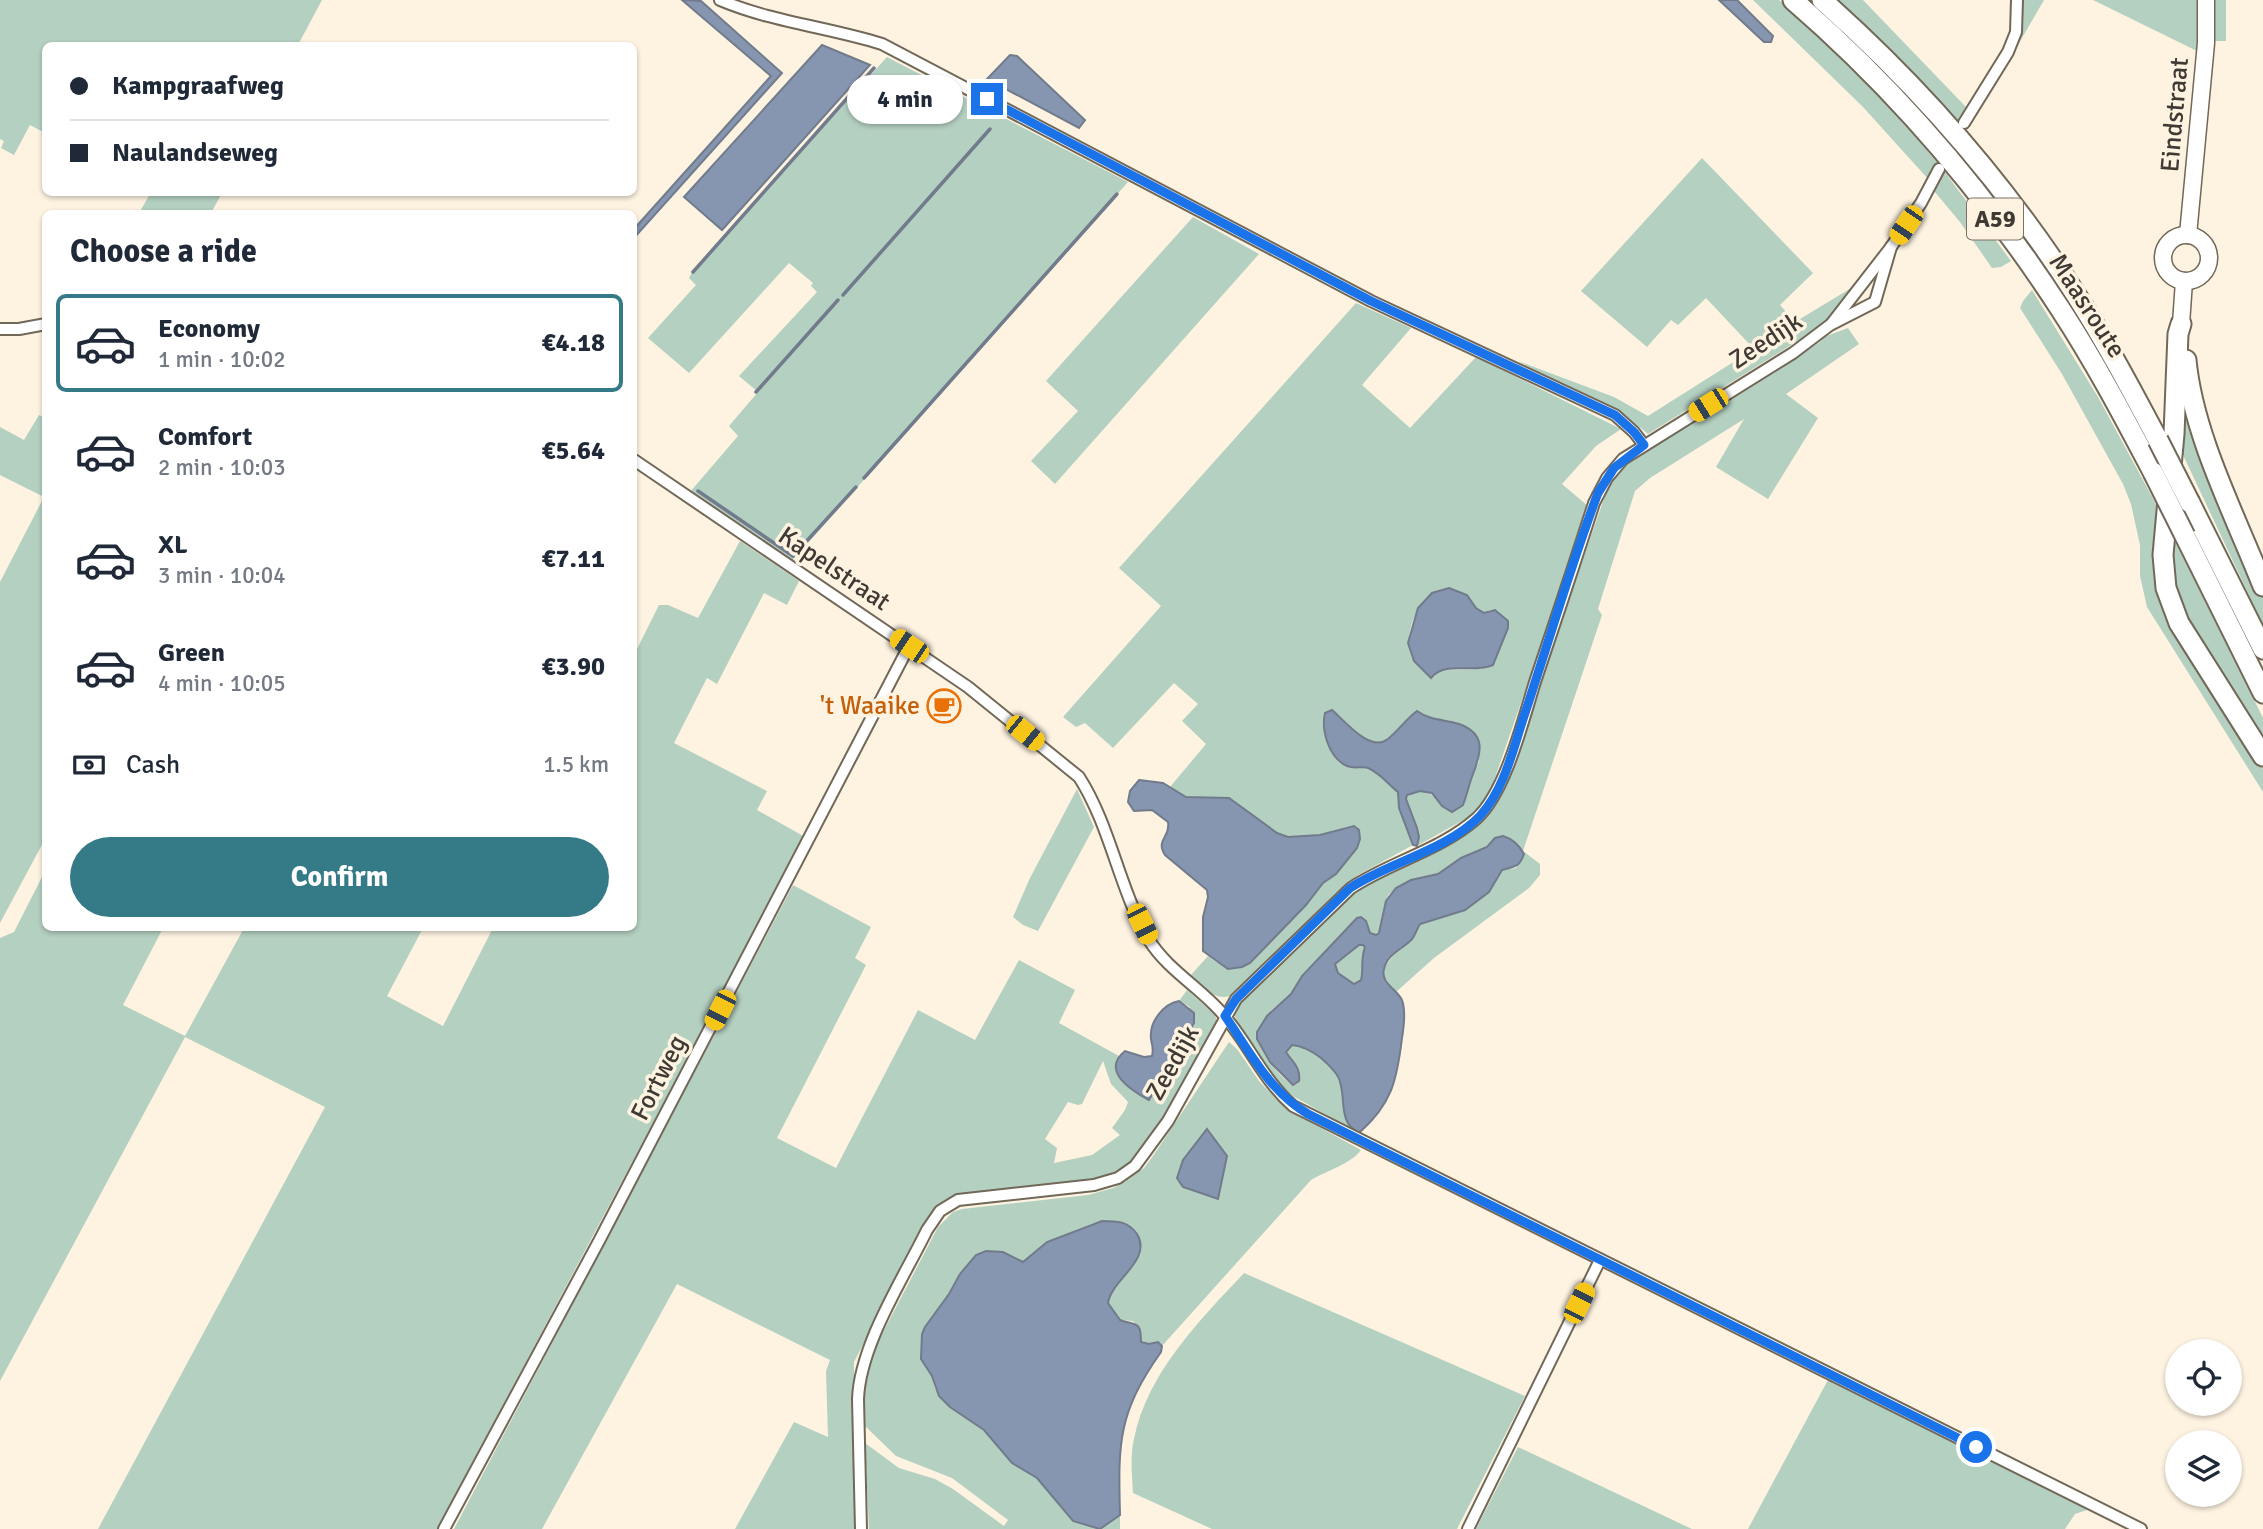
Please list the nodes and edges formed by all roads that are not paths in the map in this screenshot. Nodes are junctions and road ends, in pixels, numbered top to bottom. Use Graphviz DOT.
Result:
graph roads {
  1 [pos="720,0"];
  2 [pos="1793,0"];
  3 [pos="1822,0"];
  4 [pos="2206,0"];
  5 [pos="2015,1"];
  6 [pos="1964,122"];
  7 [pos="1940,169"];
  8 [pos="2189,234"];
  9 [pos="1891,247"];
  10 [pos="2184,281"];
  11 [pos="2181,324"];
  12 [pos="42,325"];
  13 [pos="1830,325"];
  14 [pos="0,328"];
  15 [pos="1644,445"];
  16 [pos="637,462"];
  17 [pos="2263,586"];
  18 [pos="909,646"];
  19 [pos="2263,649"];
  20 [pos="2263,693"];
  21 [pos="2263,756"];
  22 [pos="1225,1016"];
  23 [pos="1600,1260"];
  24 [pos="444,1529"];
  25 [pos="861,1529"];
  26 [pos="1468,1529"];
  27 [pos="2141,1529"];
  1 -- 15 [label="street"];
  2 -- 20 [label="highway, Maasroute / A59, bridge"];
  3 -- 19 [label="highway, Maasroute / A59, bridge"];
  4 -- 8 [label="main road, Eindstraat"];
  5 -- 6 [label="street"];
  7 -- 9 [label="street, Zeedijk"];
  8 -- 10 [label="main road"];
  8 -- 10 [label="main road"];
  9 -- 13 [label="street, Zeedijk"];
  9 -- 13 [label="street, Zeedijk"];
  10 -- 11 [label="main road"];
  11 -- 17 [label="highway"];
  11 -- 21 [label="highway"];
  12 -- 14 [label="street"];
  13 -- 15 [label="street, Zeedijk"];
  15 -- 22 [label="street, Zeedijk"];
  16 -- 18 [label="street, Kapelstraat"];
  18 -- 22 [label="street, Kapelstraat"];
  18 -- 24 [label="street, Fortweg"];
  22 -- 23 [label="street, Kapelstraat"];
  22 -- 25 [label="street, Zeedijk"];
  23 -- 26 [label="street"];
  23 -- 27 [label="street, Kapelstraat"];
}
